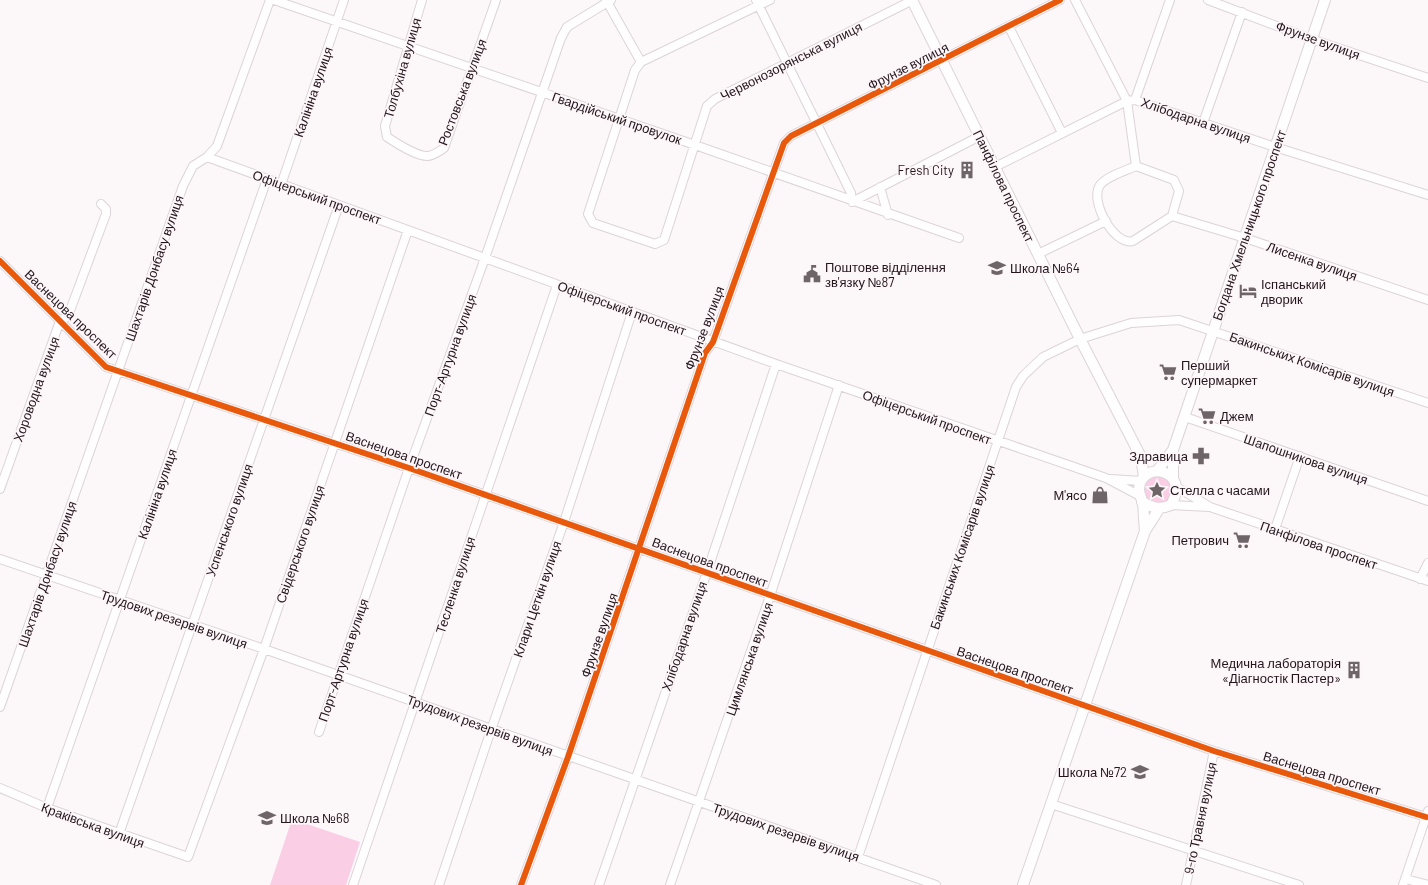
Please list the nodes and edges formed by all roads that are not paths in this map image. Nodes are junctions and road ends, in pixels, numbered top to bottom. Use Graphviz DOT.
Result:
graph roads {
  1 [pos="270,0"];
  2 [pos="274,0"];
  3 [pos="344,0"];
  4 [pos="422,0"];
  5 [pos="496,0"];
  6 [pos="770,0"];
  7 [pos="912,0"];
  8 [pos="1060,0"];
  9 [pos="1075,0"];
  10 [pos="1170,0"];
  11 [pos="1208,0"];
  12 [pos="1325,0"];
  13 [pos="608,1"];
  14 [pos="757,3"];
  15 [pos="1242,12"];
  16 [pos="336,23"];
  17 [pos="1009,27"];
  18 [pos="1312,39"];
  19 [pos="407,47"];
  20 [pos="943,60"];
  21 [pos="641,62"];
  22 [pos="786,62"];
  23 [pos="472,69"];
  24 [pos="1428,78"];
  25 [pos="541,93"];
  26 [pos="1131,100"];
  27 [pos="620,120"];
  28 [pos="818,123"];
  29 [pos="1202,123"];
  30 [pos="1062,133"];
  31 [pos="980,136"];
  32 [pos="695,145"];
  33 [pos="1275,147"];
  34 [pos="408,149"];
  35 [pos="207,157"];
  36 [pos="1136,166"];
  37 [pos="995,167"];
  38 [pos="772,172"];
  39 [pos="267,179"];
  40 [pos="281,185"];
  41 [pos="880,187"];
  42 [pos="1428,195"];
  43 [pos="852,202"];
  44 [pos="101,204"];
  45 [pos="339,205"];
  46 [pos="888,215"];
  47 [pos="1172,216"];
  48 [pos="1106,221"];
  49 [pos="408,230"];
  50 [pos="959,238"];
  51 [pos="1245,238"];
  52 [pos="1038,254"];
  53 [pos="485,258"];
  54 [pos="1,265"];
  55 [pos="557,285"];
  56 [pos="1428,300"];
  57 [pos="632,312"];
  58 [pos="60,321"];
  59 [pos="1213,331"];
  60 [pos="1080,339"];
  61 [pos="713,342"];
  62 [pos="776,364"];
  63 [pos="118,370"];
  64 [pos="839,385"];
  65 [pos="192,395"];
  66 [pos="1428,403"];
  67 [pos="1184,417"];
  68 [pos="264,419"];
  69 [pos="998,442"];
  70 [pos="334,443"];
  71 [pos="1173,450"];
  72 [pos="1300,456"];
  73 [pos="1141,457"];
  74 [pos="409,468"];
  75 [pos="1157,471"];
  76 [pos="1106,478"];
  77 [pos="1143,479"];
  78 [pos="1175,482"];
  79 [pos="0,490"];
  80 [pos="484,495"];
  81 [pos="1142,499"];
  82 [pos="1428,501"];
  83 [pos="1171,505"];
  84 [pos="1210,507"];
  85 [pos="1160,509"];
  86 [pos="564,522"];
  87 [pos="1275,529"];
  88 [pos="1145,531"];
  89 [pos="640,549"];
  90 [pos="0,559"];
  91 [pos="1428,564"];
  92 [pos="707,572"];
  93 [pos="46,576"];
  94 [pos="1424,580"];
  95 [pos="770,596"];
  96 [pos="119,601"];
  97 [pos="192,625"];
  98 [pos="264,650"];
  99 [pos="927,651"];
  100 [pos="339,675"];
  101 [pos="416,701"];
  102 [pos="1084,706"];
  103 [pos="0,707"];
  104 [pos="491,730"];
  105 [pos="319,732"];
  106 [pos="1214,751"];
  107 [pos="568,757"];
  108 [pos="634,780"];
  109 [pos="0,788"];
  110 [pos="700,802"];
  111 [pos="1051,804"];
  112 [pos="47,808"];
  113 [pos="1427,814"];
  114 [pos="119,834"];
  115 [pos="1193,852"];
  116 [pos="188,857"];
  117 [pos="858,857"];
  118 [pos="1404,882"];
  119 [pos="353,885"];
  120 [pos="439,885"];
  121 [pos="521,885"];
  122 [pos="599,885"];
  123 [pos="670,885"];
  124 [pos="936,885"];
  125 [pos="1023,885"];
  126 [pos="1186,885"];
  127 [pos="1299,885"];
  128 [pos="1428,885"];
  1 -- 35 [label="street, Шахтарів Донбасу вулиця"];
  2 -- 16 [label="street, Гвардійський провулок"];
  3 -- 16 [label="street, Калініна вулиця"];
  4 -- 19 [label="street, Толбухіна вулиця"];
  5 -- 23 [label="street, Ростовська вулиця"];
  6 -- 14 [label="street"];
  7 -- 20 [label="main road, Панфілова проспект"];
  7 -- 22 [label="street, Червонозорянська вулиця"];
  8 -- 17 [label="street, Фрунзе вулиця"];
  9 -- 26 [label="street"];
  10 -- 26 [label="street"];
  11 -- 15 [label="street, Фрунзе вулиця"];
  12 -- 18 [label="main road, Богдана Хмельницького проспект"];
  13 -- 21 [label="street"];
  13 -- 25 [label="street, Порт-Артурна вулиця"];
  14 -- 21 [label="street"];
  14 -- 22 [label="street"];
  15 -- 18 [label="street, Фрунзе вулиця"];
  15 -- 29 [label="street"];
  16 -- 19 [label="street, Гвардійський провулок"];
  16 -- 40 [label="street, Калініна вулиця"];
  17 -- 20 [label="street, Фрунзе вулиця"];
  17 -- 30 [label="street"];
  18 -- 24 [label="street, Фрунзе вулиця"];
  18 -- 33 [label="main road, Богдана Хмельницького проспект"];
  19 -- 23 [label="street, Гвардійський провулок"];
  19 -- 34 [label="street, Толбухіна вулиця"];
  20 -- 28 [label="street, Фрунзе вулиця"];
  20 -- 31 [label="main road, Панфілова проспект"];
  21 -- 27 [label="street, Червонозорянська вулиця"];
  22 -- 28 [label="street"];
  22 -- 32 [label="street, Червонозорянська вулиця"];
  23 -- 25 [label="street, Гвардійський провулок"];
  23 -- 34 [label="street, Ростовська вулиця"];
  25 -- 27 [label="street, Гвардійський провулок"];
  25 -- 53 [label="street, Порт-Артурна вулиця"];
  26 -- 29 [label="street, Хлібодарна вулиця"];
  26 -- 30 [label="street, Хлібодарна вулиця"];
  26 -- 36 [label="street"];
  27 -- 32 [label="street, Гвардійський провулок"];
  27 -- 32 [label="street, Червонозорянська вулиця"];
  28 -- 38 [label="street, Фрунзе вулиця"];
  28 -- 43 [label="street"];
  29 -- 33 [label="street, Хлібодарна вулиця"];
  30 -- 37 [label="street, Хлібодарна вулиця"];
  31 -- 37 [label="main road, Панфілова проспект"];
  31 -- 41 [label="street"];
  32 -- 38 [label="street, Гвардійський провулок"];
  33 -- 42 [label="street, Хлібодарна вулиця"];
  33 -- 51 [label="main road, Богдана Хмельницького проспект"];
  35 -- 39 [label="street, Офіцерський проспект"];
  35 -- 63 [label="street, Шахтарів Донбасу вулиця"];
  36 -- 47 [label="street"];
  36 -- 48 [label="street"];
  37 -- 52 [label="main road, Панфілова проспект"];
  38 -- 43 [label="street, Гвардійський провулок"];
  38 -- 61 [label="street, Фрунзе вулиця"];
  39 -- 40 [label="street, Офіцерський проспект"];
  39 -- 65 [label="street, Калініна вулиця"];
  40 -- 45 [label="street, Офіцерський проспект"];
  41 -- 43 [label="street"];
  41 -- 46 [label="street"];
  43 -- 46 [label="street, Гвардійський провулок"];
  44 -- 58 [label="street, Хороводна вулиця"];
  45 -- 49 [label="street, Офіцерський проспект"];
  45 -- 68 [label="street, Успенського вулиця"];
  46 -- 50 [label="street, Гвардійський провулок"];
  47 -- 48 [label="street"];
  47 -- 51 [label="street, Лисенка вулиця"];
  48 -- 52 [label="street"];
  49 -- 53 [label="street, Офіцерський проспект"];
  49 -- 70 [label="street, Свідерського вулиця"];
  51 -- 56 [label="street, Лисенка вулиця"];
  51 -- 59 [label="main road, Богдана Хмельницького проспект"];
  52 -- 60 [label="main road, Панфілова проспект"];
  53 -- 55 [label="street, Офіцерський проспект"];
  53 -- 74 [label="street, Порт-Артурна вулиця"];
  54 -- 58 [label="street, Васнецова проспект"];
  55 -- 57 [label="street, Офіцерський проспект"];
  55 -- 80 [label="street, Тесленка вулиця"];
  57 -- 61 [label="street, Офіцерський проспект"];
  57 -- 86 [label="street, Клари Цеткін вулиця"];
  58 -- 63 [label="street, Васнецова проспект"];
  58 -- 79 [label="street, Хороводна вулиця"];
  59 -- 60 [label="street, Бакинських Комісарів вулиця"];
  59 -- 66 [label="street, Бакинських Комісарів вулиця"];
  59 -- 67 [label="main road, Богдана Хмельницького проспект"];
  60 -- 69 [label="street, Бакинських Комісарів вулиця"];
  60 -- 73 [label="main road, Панфілова проспект"];
  61 -- 62 [label="street, Офіцерський проспект"];
  61 -- 89 [label="street, Фрунзе вулиця"];
  62 -- 64 [label="street, Офіцерський проспект"];
  62 -- 92 [label="street, Хлібодарна вулиця"];
  63 -- 65 [label="street, Васнецова проспект"];
  63 -- 93 [label="street, Шахтарів Донбасу вулиця"];
  64 -- 69 [label="street, Офіцерський проспект"];
  64 -- 95 [label="street, Цимлянська вулиця"];
  65 -- 68 [label="street, Васнецова проспект"];
  65 -- 96 [label="street, Калініна вулиця"];
  67 -- 71 [label="main road, Богдана Хмельницького проспект"];
  67 -- 72 [label="street, Шапошникова вулиця"];
  68 -- 70 [label="street, Васнецова проспект"];
  68 -- 97 [label="street, Успенського вулиця"];
  69 -- 76 [label="street, Офіцерський проспект"];
  69 -- 99 [label="street, Бакинських Комісарів вулиця"];
  70 -- 74 [label="street, Васнецова проспект"];
  70 -- 98 [label="street, Свідерського вулиця"];
  71 -- 75 [label="main road"];
  71 -- 78 [label="main road"];
  72 -- 82 [label="street, Шапошникова вулиця"];
  72 -- 87 [label="street"];
  73 -- 75 [label="main road, Панфілова проспект"];
  73 -- 77 [label="main road, Панфілова проспект"];
  74 -- 80 [label="street, Васнецова проспект"];
  74 -- 100 [label="street, Порт-Артурна вулиця"];
  75 -- 77 [label="main road"];
  75 -- 78 [label="main road"];
  76 -- 77 [label="street"];
  76 -- 81 [label="street"];
  77 -- 81 [label="main road"];
  78 -- 83 [label="main road"];
  78 -- 84 [label="street, Панфілова проспект"];
  80 -- 86 [label="street, Васнецова проспект"];
  80 -- 101 [label="street, Тесленка вулиця"];
  81 -- 85 [label="main road"];
  81 -- 88 [label="main road"];
  83 -- 84 [label="street, Панфілова проспект"];
  83 -- 85 [label="main road"];
  84 -- 87 [label="street, Панфілова проспект"];
  85 -- 88 [label="main road"];
  86 -- 89 [label="street, Васнецова проспект"];
  86 -- 104 [label="street, Клари Цеткін вулиця"];
  87 -- 94 [label="street, Панфілова проспект"];
  88 -- 102 [label="main road"];
  89 -- 92 [label="street, Васнецова проспект"];
  89 -- 107 [label="street, Фрунзе вулиця"];
  90 -- 93 [label="street, Трудових резервів вулиця"];
  91 -- 94 [label="street"];
  92 -- 95 [label="street, Васнецова проспект"];
  92 -- 108 [label="street, Хлібодарна вулиця"];
  93 -- 96 [label="street, Трудових резервів вулиця"];
  93 -- 103 [label="street, Шахтарів Донбасу вулиця"];
  95 -- 99 [label="street, Васнецова проспект"];
  95 -- 110 [label="street, Цимлянська вулиця"];
  96 -- 97 [label="street, Трудових резервів вулиця"];
  96 -- 112 [label="street, Калініна вулиця"];
  97 -- 98 [label="street, Трудових резервів вулиця"];
  97 -- 114 [label="street, Успенського вулиця"];
  98 -- 100 [label="street, Трудових резервів вулиця"];
  98 -- 116 [label="street, Свідерського вулиця"];
  99 -- 102 [label="street, Васнецова проспект"];
  99 -- 117 [label="street, Бакинських Комісарів вулиця"];
  100 -- 101 [label="street, Трудових резервів вулиця"];
  100 -- 105 [label="street, Порт-Артурна вулиця"];
  101 -- 104 [label="street, Трудових резервів вулиця"];
  101 -- 119 [label="street, Тесленка вулиця"];
  102 -- 106 [label="street, Васнецова проспект"];
  102 -- 111 [label="main road"];
  104 -- 107 [label="street, Трудових резервів вулиця"];
  104 -- 120 [label="street, Клари Цеткін вулиця"];
  106 -- 113 [label="street, Васнецова проспект"];
  106 -- 115 [label="street, 9-го Травня вулиця"];
  107 -- 108 [label="street, Трудових резервів вулиця"];
  107 -- 121 [label="street, Фрунзе вулиця"];
  108 -- 110 [label="street, Трудових резервів вулиця"];
  108 -- 122 [label="street, Хлібодарна вулиця"];
  109 -- 112 [label="street, Краківська вулиця"];
  110 -- 117 [label="street, Трудових резервів вулиця"];
  110 -- 123 [label="street, Цимлянська вулиця"];
  111 -- 115 [label="street"];
  111 -- 125 [label="main road"];
  112 -- 114 [label="street, Краківська вулиця"];
  113 -- 118 [label="street"];
  114 -- 116 [label="street, Краківська вулиця"];
  115 -- 126 [label="street, 9-го Травня вулиця"];
  115 -- 127 [label="street"];
  117 -- 124 [label="street, Трудових резервів вулиця"];
  118 -- 128 [label="street"];
}
